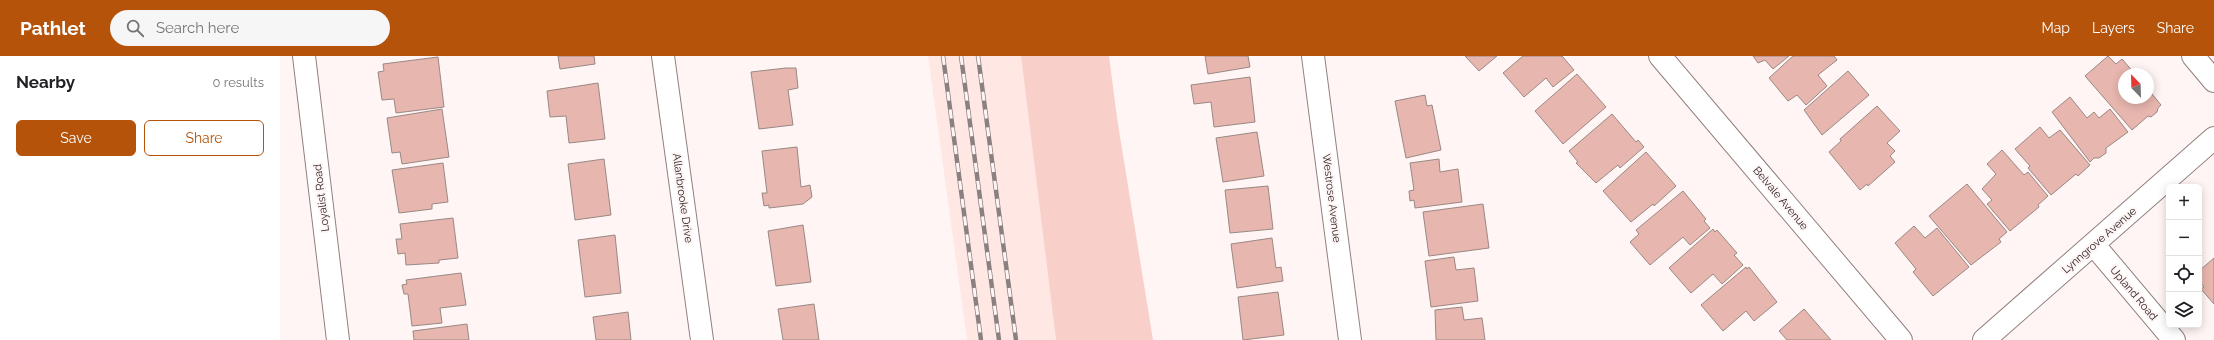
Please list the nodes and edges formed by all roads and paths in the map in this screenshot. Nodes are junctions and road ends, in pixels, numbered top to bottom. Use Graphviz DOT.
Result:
graph roads {
  1 [pos="304,56"];
  2 [pos="664,56"];
  3 [pos="1314,56"];
  4 [pos="1660,56"];
  5 [pos="2193,56"];
  6 [pos="2214,81"];
  7 [pos="2214,138"];
  8 [pos="2094,245"];
  9 [pos="338,340"];
  10 [pos="702,340"];
  11 [pos="1350,340"];
  12 [pos="1901,340"];
  13 [pos="1984,340"];
  14 [pos="2174,340"];
  1 -- 9 [label="street, Loyalist Road"];
  2 -- 10 [label="street, Allanbrooke Drive"];
  3 -- 11 [label="street, Westrose Avenue"];
  4 -- 12 [label="street, Belvale Avenue"];
  5 -- 6 [label="street"];
  7 -- 8 [label="street, Lynngrove Avenue"];
  8 -- 13 [label="street, Lynngrove Avenue"];
  8 -- 14 [label="street, Upland Road"];
}
